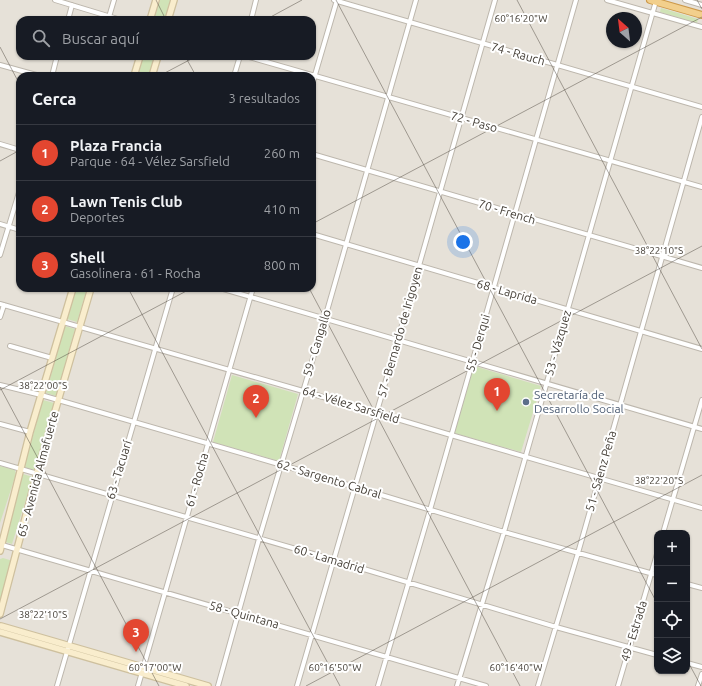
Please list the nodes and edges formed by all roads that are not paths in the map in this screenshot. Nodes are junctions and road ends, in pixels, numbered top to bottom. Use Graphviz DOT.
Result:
graph roads {
  1 [pos="55,0"];
  2 [pos="114,0"];
  3 [pos="156,0"];
  4 [pos="174,0"];
  5 [pos="256,0"];
  6 [pos="336,0"];
  7 [pos="416,0"];
  8 [pos="495,0"];
  9 [pos="576,0"];
  10 [pos="607,0"];
  11 [pos="685,0"];
  12 [pos="654,1"];
  13 [pos="72,5"];
  14 [pos="702,5"];
  15 [pos="653,12"];
  16 [pos="702,15"];
  17 [pos="69,16"];
  18 [pos="106,16"];
  19 [pos="109,16"];
  20 [pos="151,16"];
  21 [pos="169,16"];
  22 [pos="252,16"];
  23 [pos="410,22"];
  24 [pos="702,26"];
  25 [pos="483,44"];
  26 [pos="57,60"];
  27 [pos="139,60"];
  28 [pos="157,60"];
  29 [pos="239,60"];
  30 [pos="261,60"];
  31 [pos="0,65"];
  32 [pos="557,65"];
  33 [pos="25,72"];
  34 [pos="53,72"];
  35 [pos="135,72"];
  36 [pos="153,72"];
  37 [pos="235,72"];
  38 [pos="304,72"];
  39 [pos="316,72"];
  40 [pos="316,75"];
  41 [pos="630,86"];
  42 [pos="388,97"];
  43 [pos="702,107"];
  44 [pos="702,117"];
  45 [pos="462,118"];
  46 [pos="536,140"];
  47 [pos="0,144"];
  48 [pos="16,149"];
  49 [pos="316,155"];
  50 [pos="609,160"];
  51 [pos="367,170"];
  52 [pos="683,182"];
  53 [pos="702,187"];
  54 [pos="440,191"];
  55 [pos="16,203"];
  56 [pos="515,214"];
  57 [pos="0,224"];
  58 [pos="9,227"];
  59 [pos="16,229"];
  60 [pos="316,235"];
  61 [pos="589,236"];
  62 [pos="346,244"];
  63 [pos="0,255"];
  64 [pos="662,257"];
  65 [pos="419,266"];
  66 [pos="702,268"];
  67 [pos="494,288"];
  68 [pos="72,292"];
  69 [pos="90,292"];
  70 [pos="172,292"];
  71 [pos="234,292"];
  72 [pos="252,292"];
  73 [pos="251,297"];
  74 [pos="2,304"];
  75 [pos="568,309"];
  76 [pos="0,317"];
  77 [pos="325,318"];
  78 [pos="63,322"];
  79 [pos="80,327"];
  80 [pos="642,331"];
  81 [pos="398,339"];
  82 [pos="10,346"];
  83 [pos="155,349"];
  84 [pos="702,349"];
  85 [pos="52,358"];
  86 [pos="473,362"];
  87 [pos="229,370"];
  88 [pos="0,384"];
  89 [pos="546,384"];
  90 [pos="303,391"];
  91 [pos="41,395"];
  92 [pos="58,400"];
  93 [pos="702,400"];
  94 [pos="620,405"];
  95 [pos="376,412"];
  96 [pos="134,422"];
  97 [pos="0,424"];
  98 [pos="695,427"];
  99 [pos="702,429"];
  100 [pos="30,432"];
  101 [pos="451,435"];
  102 [pos="207,444"];
  103 [pos="525,457"];
  104 [pos="0,464"];
  105 [pos="282,465"];
  106 [pos="21,470"];
  107 [pos="37,474"];
  108 [pos="599,479"];
  109 [pos="355,486"];
  110 [pos="111,496"];
  111 [pos="673,500"];
  112 [pos="702,508"];
  113 [pos="430,510"];
  114 [pos="186,518"];
  115 [pos="664,530"];
  116 [pos="504,532"];
  117 [pos="259,539"];
  118 [pos="1,548"];
  119 [pos="18,549"];
  120 [pos="578,553"];
  121 [pos="334,560"];
  122 [pos="654,565"];
  123 [pos="90,570"];
  124 [pos="652,573"];
  125 [pos="409,583"];
  126 [pos="690,585"];
  127 [pos="702,588"];
  128 [pos="164,592"];
  129 [pos="482,605"];
  130 [pos="0,614"];
  131 [pos="239,614"];
  132 [pos="556,627"];
  133 [pos="0,628"];
  134 [pos="312,635"];
  135 [pos="629,647"];
  136 [pos="67,648"];
  137 [pos="654,654"];
  138 [pos="386,657"];
  139 [pos="690,664"];
  140 [pos="702,667"];
  141 [pos="142,670"];
  142 [pos="702,674"];
  143 [pos="460,678"];
  144 [pos="57,686"];
  145 [pos="138,686"];
  146 [pos="186,686"];
  147 [pos="208,686"];
  148 [pos="218,686"];
  149 [pos="297,686"];
  150 [pos="378,686"];
  151 [pos="457,686"];
  152 [pos="486,686"];
  153 [pos="538,686"];
  154 [pos="618,686"];
  155 [pos="698,686"];
  1 -- 13 [label="street"];
  2 -- 19 [label="street"];
  3 -- 20 [label="main road"];
  4 -- 21 [label="main road"];
  5 -- 22 [label="street"];
  6 -- 23 [label="street, 74 - Rauch"];
  6 -- 39 [label="street"];
  7 -- 23 [label="street, 59 - Cangallo"];
  8 -- 25 [label="street, 57 - Bernardo de Irigoyen"];
  9 -- 32 [label="street, 55 - Derqui"];
  10 -- 15 [label="street"];
  11 -- 14 [label="street"];
  12 -- 15 [label="street, 53 - Vázquez"];
  12 -- 16 [label="highway"];
  13 -- 17 [label="street"];
  13 -- 18 [label="street"];
  15 -- 24 [label="street"];
  15 -- 41 [label="street, 53 - Vázquez"];
  23 -- 25 [label="street, 74 - Rauch"];
  23 -- 42 [label="street, 59 - Cangallo"];
  25 -- 32 [label="street, 74 - Rauch"];
  25 -- 45 [label="street, 57 - Bernardo de Irigoyen"];
  26 -- 34 [label="street"];
  27 -- 35 [label="main road"];
  28 -- 36 [label="main road"];
  29 -- 37 [label="street"];
  30 -- 38 [label="street, 72 - Paso"];
  31 -- 33 [label="street"];
  32 -- 41 [label="street, 74 - Rauch"];
  32 -- 46 [label="street, 55 - Derqui"];
  40 -- 42 [label="street, 72 - Paso"];
  41 -- 43 [label="street, 74 - Rauch"];
  41 -- 50 [label="street, 53 - Vázquez"];
  42 -- 45 [label="street, 72 - Paso"];
  42 -- 51 [label="street, 59 - Cangallo"];
  44 -- 52 [label="street, 51 - Sáenz Peña"];
  45 -- 46 [label="street, 72 - Paso"];
  45 -- 54 [label="street, 57 - Bernardo de Irigoyen"];
  46 -- 50 [label="street, 72 - Paso"];
  46 -- 56 [label="street, 55 - Derqui"];
  47 -- 48 [label="street"];
  49 -- 51 [label="street, 70 - French"];
  50 -- 52 [label="street, 72 - Paso"];
  50 -- 61 [label="street, 53 - Vázquez"];
  51 -- 54 [label="street, 70 - French"];
  51 -- 62 [label="street, 59 - Cangallo"];
  52 -- 53 [label="street, 72 - Paso"];
  52 -- 64 [label="street, 51 - Sáenz Peña"];
  54 -- 56 [label="street, 70 - French"];
  54 -- 65 [label="street, 57 - Bernardo de Irigoyen"];
  55 -- 58 [label="street"];
  56 -- 61 [label="street, 70 - French"];
  56 -- 67 [label="street, 55 - Derqui"];
  57 -- 58 [label="street"];
  58 -- 59 [label="street"];
  58 -- 63 [label="street"];
  60 -- 62 [label="street, 68 - Laprida"];
  61 -- 64 [label="street, 70 - French"];
  61 -- 75 [label="street, 53 - Vázquez"];
  62 -- 65 [label="street, 68 - Laprida"];
  62 -- 77 [label="street, 59 - Cangallo"];
  64 -- 66 [label="street, 70 - French"];
  64 -- 80 [label="street, 51 - Sáenz Peña"];
  65 -- 67 [label="street, 68 - Laprida"];
  65 -- 81 [label="street, 57 - Bernardo de Irigoyen"];
  67 -- 75 [label="street, 68 - Laprida"];
  67 -- 86 [label="street, 55 - Derqui"];
  68 -- 78 [label="main road, 65 - Avenida Almafuerte"];
  69 -- 79 [label="main road, 65 - Avenida Almafuerte"];
  70 -- 83 [label="street, 63 - Tacuarí"];
  71 -- 73 [label="street"];
  72 -- 73 [label="street, 61 - Rocha"];
  73 -- 77 [label="street"];
  73 -- 87 [label="street, 61 - Rocha"];
  74 -- 76 [label="street"];
  74 -- 78 [label="street, 64 - Vélez Sarsfield"];
  75 -- 80 [label="street, 68 - Laprida"];
  75 -- 89 [label="street, 53 - Vázquez"];
  77 -- 81 [label="street"];
  77 -- 90 [label="street, 59 - Cangallo"];
  78 -- 79 [label="street, 64 - Vélez Sarsfield"];
  78 -- 85 [label="main road, 65 - Avenida Almafuerte"];
  79 -- 83 [label="street, 64 - Vélez Sarsfield"];
  79 -- 92 [label="main road, 65 - Avenida Almafuerte"];
  80 -- 84 [label="street, 68 - Laprida"];
  80 -- 94 [label="street, 51 - Sáenz Peña"];
  81 -- 86 [label="street"];
  81 -- 95 [label="street, 57 - Bernardo de Irigoyen"];
  82 -- 85 [label="street"];
  83 -- 87 [label="street, 64 - Vélez Sarsfield"];
  83 -- 96 [label="street, 63 - Tacuarí"];
  85 -- 91 [label="main road, 65 - Avenida Almafuerte"];
  86 -- 89 [label="street"];
  86 -- 101 [label="street, 55 - Derqui"];
  87 -- 90 [label="street, 64 - Vélez Sarsfield"];
  87 -- 102 [label="street, 61 - Rocha"];
  88 -- 91 [label="street, 62 - Sargento Cabral"];
  89 -- 94 [label="street"];
  89 -- 103 [label="street, 53 - Vázquez"];
  90 -- 95 [label="street, 64 - Vélez Sarsfield"];
  90 -- 105 [label="street, 59 - Cangallo"];
  91 -- 92 [label="street, 62 - Sargento Cabral"];
  91 -- 100 [label="main road, 65 - Avenida Almafuerte"];
  92 -- 96 [label="street, 62 - Sargento Cabral"];
  92 -- 107 [label="main road, 65 - Avenida Almafuerte"];
  93 -- 98 [label="street"];
  94 -- 98 [label="street"];
  94 -- 108 [label="street, 51 - Sáenz Peña"];
  95 -- 101 [label="street, 64 - Vélez Sarsfield"];
  95 -- 109 [label="street, 57 - Bernardo de Irigoyen"];
  96 -- 102 [label="street, 62 - Sargento Cabral"];
  96 -- 110 [label="street, 63 - Tacuarí"];
  97 -- 100 [label="street"];
  98 -- 99 [label="street"];
  98 -- 111 [label="street"];
  100 -- 106 [label="main road, 65 - Avenida Almafuerte"];
  101 -- 103 [label="street, 64 - Vélez Sarsfield"];
  101 -- 113 [label="street, 55 - Derqui"];
  102 -- 105 [label="street, 62 - Sargento Cabral"];
  102 -- 114 [label="street, 61 - Rocha"];
  103 -- 108 [label="street, 64 - Vélez Sarsfield"];
  103 -- 116 [label="street, 53 - Vázquez"];
  104 -- 106 [label="street, 60 - Lamadrid"];
  105 -- 109 [label="street, 62 - Sargento Cabral"];
  105 -- 117 [label="street, 59 - Cangallo"];
  106 -- 107 [label="street, 60 - Lamadrid"];
  106 -- 118 [label="main road, 65 - Avenida Almafuerte"];
  107 -- 110 [label="street, 60 - Lamadrid"];
  107 -- 119 [label="main road, 65 - Avenida Almafuerte"];
  108 -- 111 [label="street, 64 - Vélez Sarsfield"];
  108 -- 120 [label="street, 51 - Sáenz Peña"];
  109 -- 113 [label="street, 62 - Sargento Cabral"];
  109 -- 121 [label="street, 57 - Bernardo de Irigoyen"];
  110 -- 114 [label="street, 60 - Lamadrid"];
  110 -- 123 [label="street, 63 - Tacuarí"];
  111 -- 112 [label="street, 64 - Vélez Sarsfield"];
  111 -- 115 [label="street"];
  113 -- 116 [label="street, 62 - Sargento Cabral"];
  113 -- 125 [label="street, 55 - Derqui"];
  114 -- 117 [label="street, 60 - Lamadrid"];
  114 -- 128 [label="street, 61 - Rocha"];
  116 -- 120 [label="street, 62 - Sargento Cabral"];
  116 -- 129 [label="street, 53 - Vázquez"];
  117 -- 121 [label="street, 60 - Lamadrid"];
  117 -- 131 [label="street, 59 - Cangallo"];
  118 -- 119 [label="street, 58 - Quintana"];
  119 -- 123 [label="street, 58 - Quintana"];
  119 -- 130 [label="main road, 65 - Avenida Almafuerte"];
  120 -- 124 [label="street, 62 - Sargento Cabral"];
  120 -- 132 [label="street, 51 - Sáenz Peña"];
  121 -- 125 [label="street, 60 - Lamadrid"];
  121 -- 134 [label="street, 57 - Bernardo de Irigoyen"];
  122 -- 124 [label="street, 49 - Estrada"];
  123 -- 128 [label="street, 58 - Quintana"];
  123 -- 136 [label="street, 63 - Tacuarí"];
  124 -- 135 [label="street, 49 - Estrada"];
  125 -- 129 [label="street, 60 - Lamadrid"];
  125 -- 138 [label="street, 55 - Derqui"];
  126 -- 127 [label="street"];
  128 -- 131 [label="street, 58 - Quintana"];
  128 -- 141 [label="street, 61 - Rocha"];
  129 -- 132 [label="street, 60 - Lamadrid"];
  129 -- 143 [label="street, 53 - Vázquez"];
  131 -- 134 [label="street, 58 - Quintana"];
  131 -- 148 [label="street, 59 - Cangallo"];
  132 -- 135 [label="street, 60 - Lamadrid"];
  132 -- 153 [label="street, 51 - Sáenz Peña"];
  133 -- 136 [label="main road"];
  134 -- 138 [label="street, 58 - Quintana"];
  134 -- 149 [label="street, 57 - Bernardo de Irigoyen"];
  135 -- 137 [label="street, 60 - Lamadrid"];
  135 -- 154 [label="street, 49 - Estrada"];
  136 -- 141 [label="main road"];
  136 -- 144 [label="street, 63 - Tacuarí"];
  138 -- 143 [label="street, 58 - Quintana"];
  138 -- 150 [label="street, 55 - Derqui"];
  139 -- 140 [label="street"];
  141 -- 145 [label="street, 61 - Rocha"];
  141 -- 146 [label="main road"];
  141 -- 147 [label="main road"];
  142 -- 155 [label="street"];
  143 -- 151 [label="street, 53 - Vázquez"];
  143 -- 152 [label="street, 58 - Quintana"];
}
